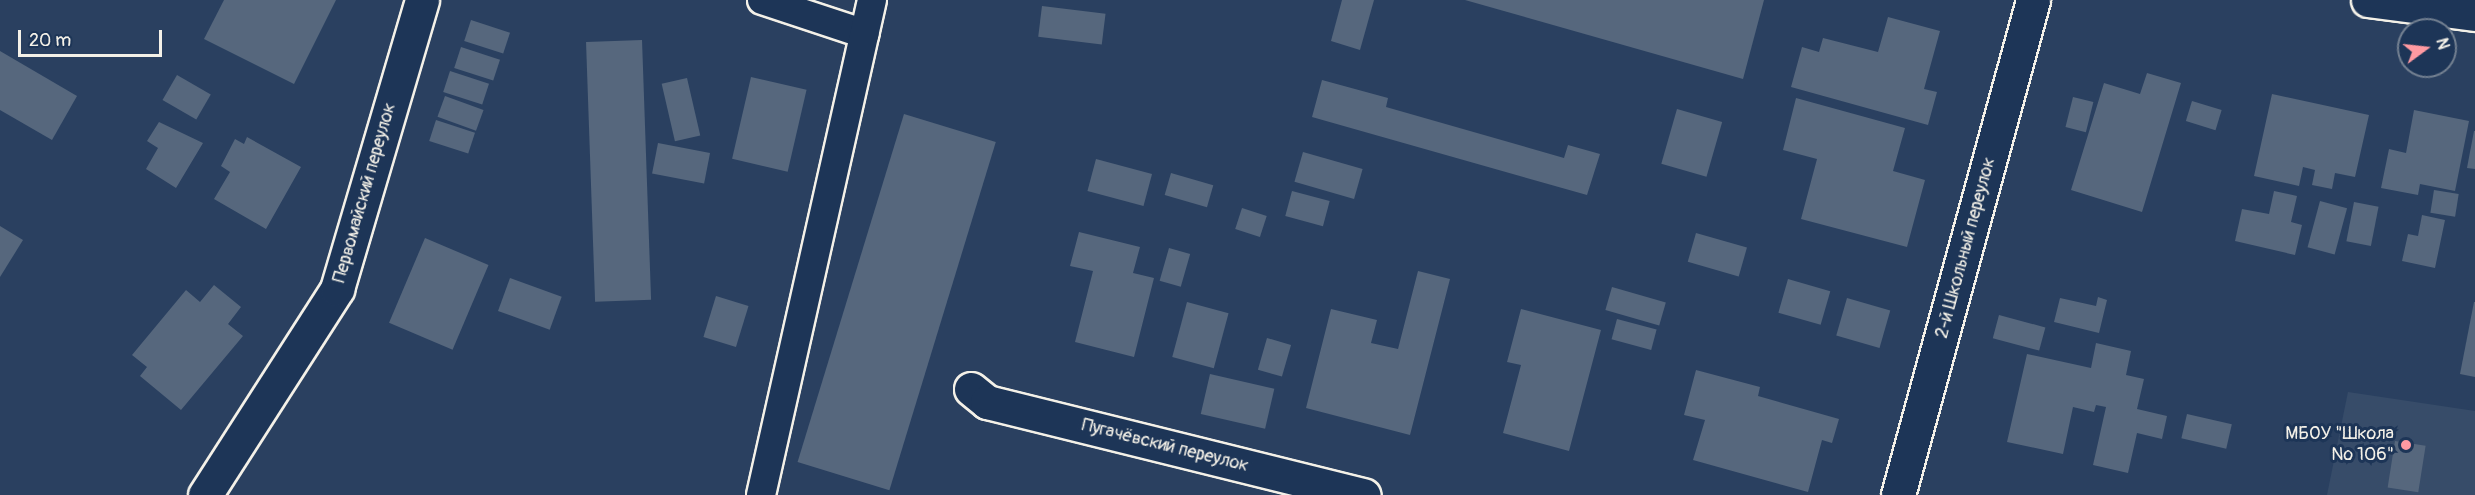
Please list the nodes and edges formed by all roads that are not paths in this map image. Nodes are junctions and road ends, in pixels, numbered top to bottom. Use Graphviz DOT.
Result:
graph roads {
  1 [pos="422,0"];
  2 [pos="762,0"];
  3 [pos="872,0"];
  4 [pos="2033,0"];
  5 [pos="2368,0"];
  6 [pos="2475,14"];
  7 [pos="865,34"];
  8 [pos="971,389"];
  9 [pos="205,495"];
  10 [pos="761,495"];
  11 [pos="1364,495"];
  12 [pos="1898,495"];
  1 -- 9 [label="street, Первомайский переулок"];
  2 -- 7 [label="lane"];
  3 -- 7 [label="lane"];
  4 -- 12 [label="street, 2-й Школьный переулок"];
  5 -- 6 [label="street"];
  7 -- 10 [label="lane"];
  8 -- 11 [label="street, Пугачёвский переулок"];
}
